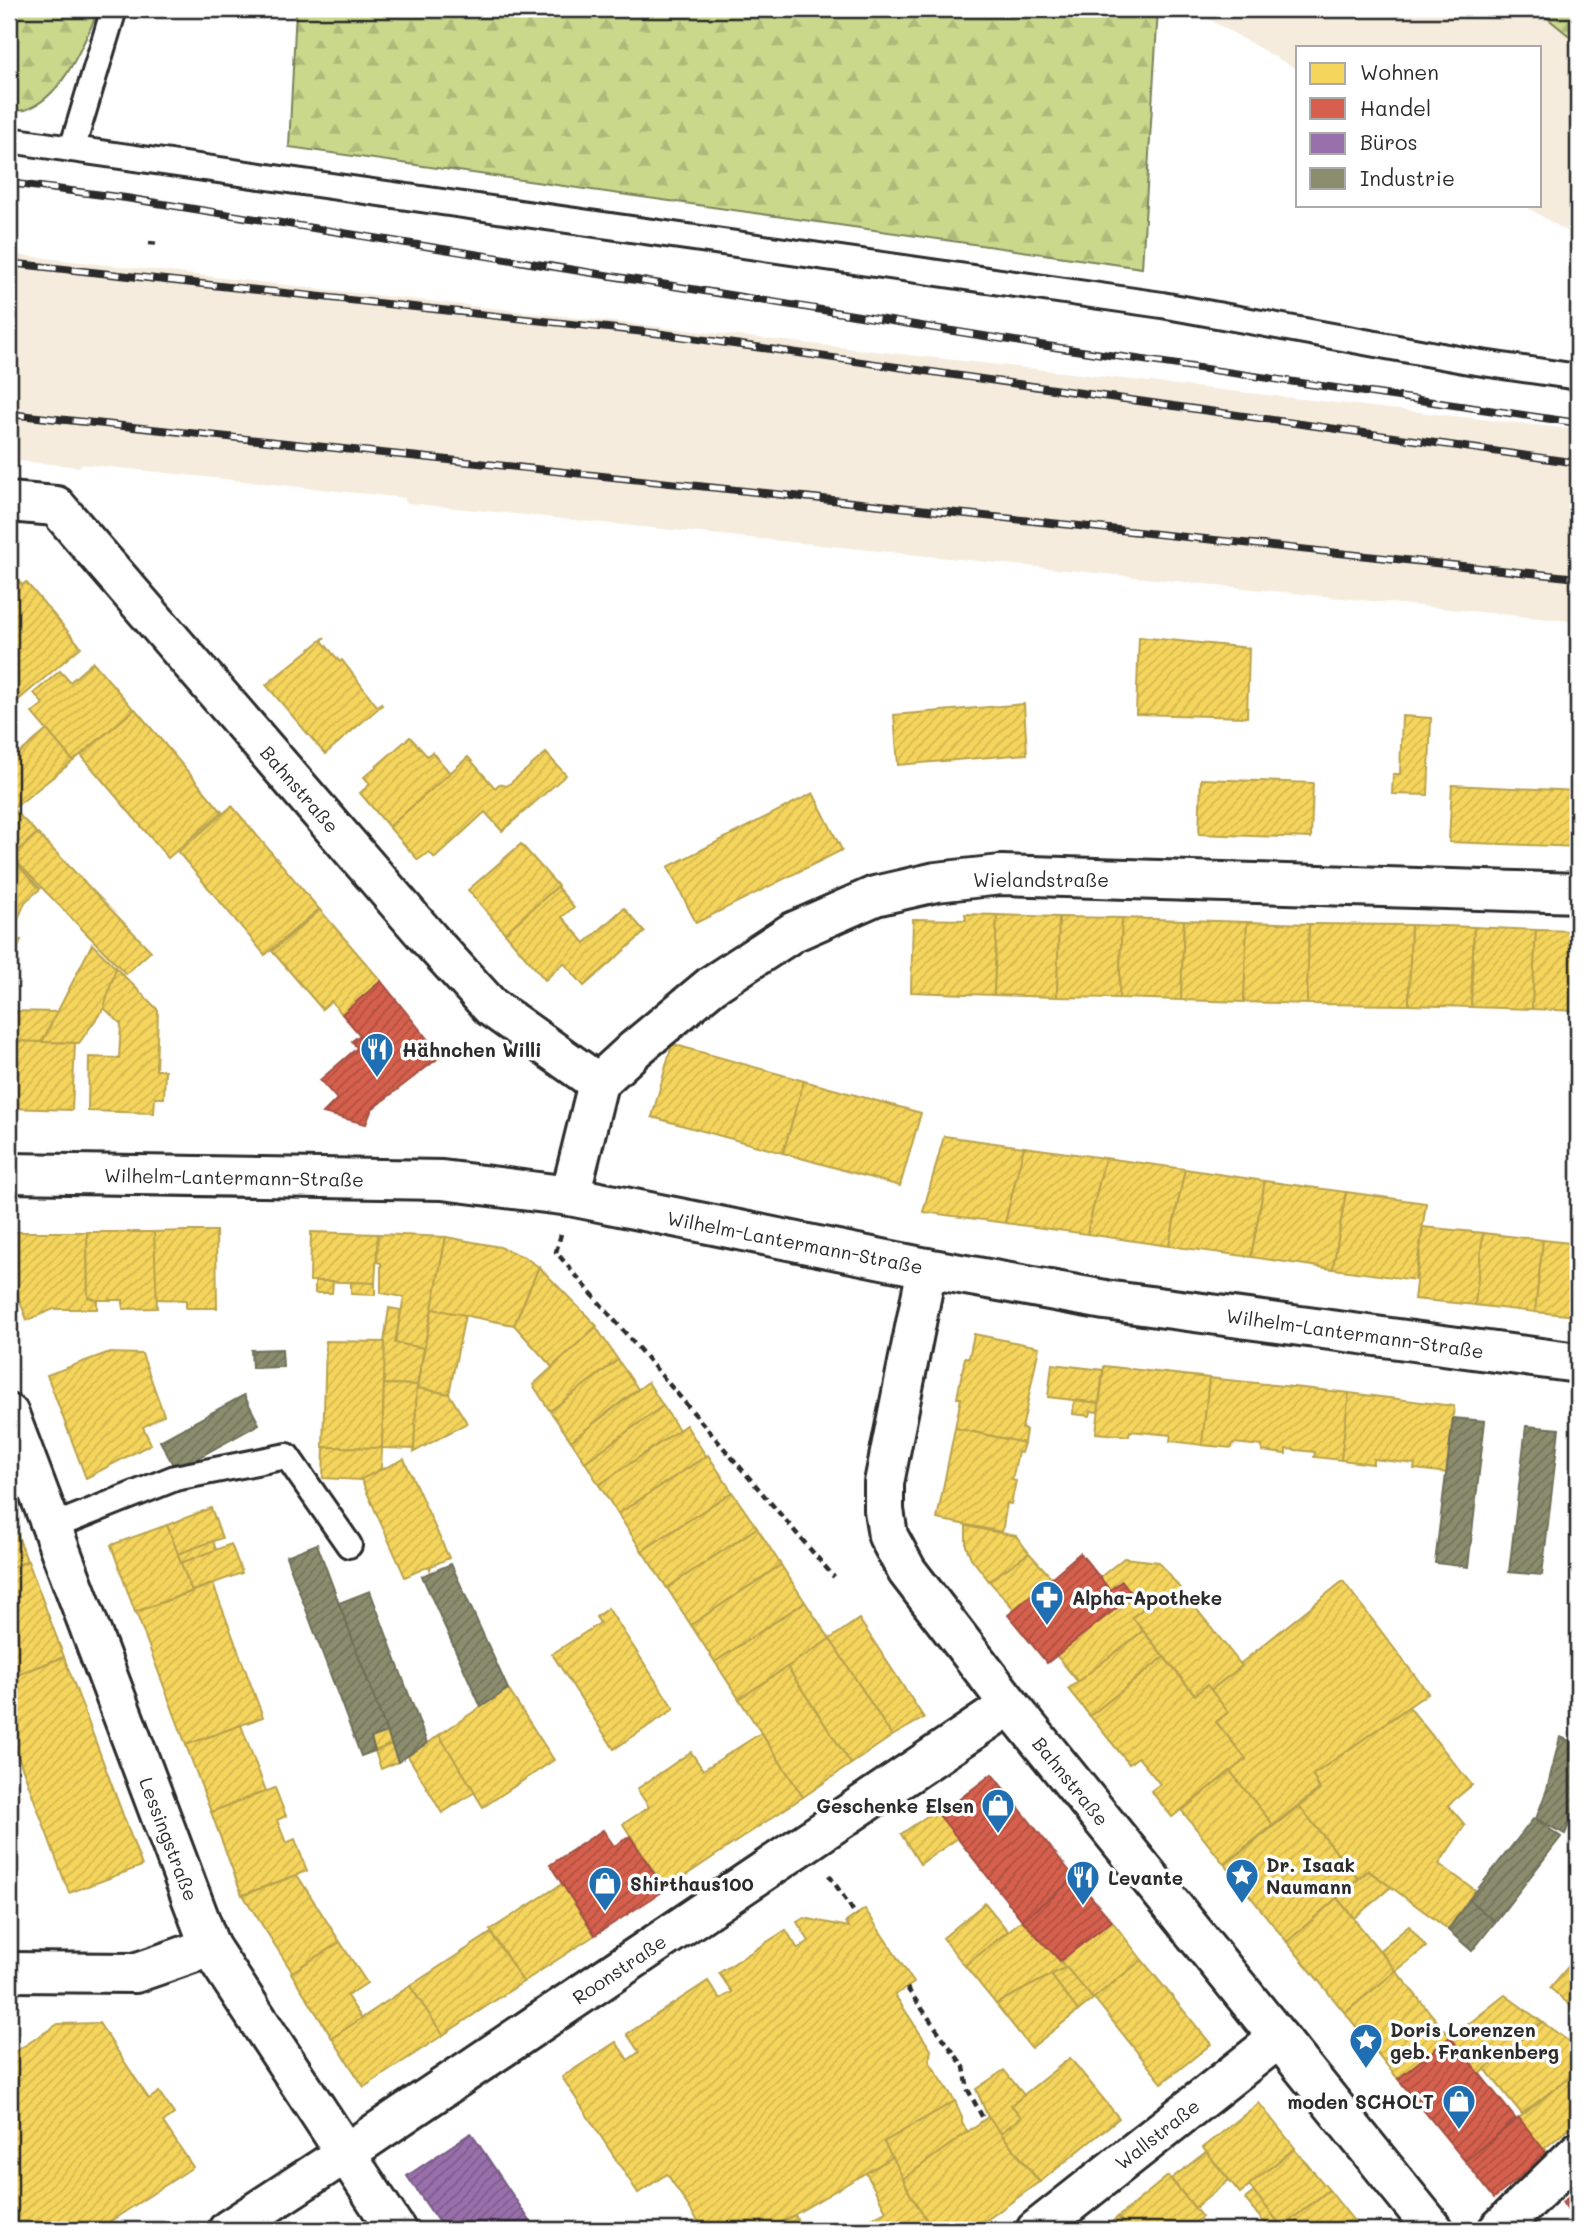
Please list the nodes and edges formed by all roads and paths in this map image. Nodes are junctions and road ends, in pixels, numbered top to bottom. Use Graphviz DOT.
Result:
graph roads {
  1 [pos="114,9"];
  2 [pos="9,140"];
  3 [pos="72,149"];
  4 [pos="149,243"];
  5 [pos="160,244"];
  6 [pos="1578,377"];
  7 [pos="9,502"];
  8 [pos="1578,892"];
  9 [pos="598,1083"];
  10 [pos="9,1173"];
  11 [pos="570,1196"];
  12 [pos="927,1268"];
  13 [pos="1578,1363"];
  14 [pos="9,1414"];
  15 [pos="52,1527"];
  16 [pos="349,1545"];
  17 [pos="834,1577"];
  18 [pos="1010,1705"];
  19 [pos="807,1843"];
  20 [pos="856,1915"];
  21 [pos="210,1947"];
  22 [pos="9,1972"];
  23 [pos="906,1988"];
  24 [pos="1279,2038"];
  25 [pos="984,2120"];
  26 [pos="1578,2152"];
  27 [pos="346,2153"];
  28 [pos="228,2230"];
  29 [pos="396,2230"];
  30 [pos="1036,2230"];
  31 [pos="1434,2230"];
  32 [pos="1498,2230"];
  1 -- 3 [label="lane"];
  2 -- 3 [label="lane"];
  3 -- 6 [label="lane"];
  4 -- 5 [label="path"];
  7 -- 9 [label="street, Bahnstraße"];
  8 -- 9 [label="street, Wielandstraße"];
  9 -- 11 [label="street"];
  10 -- 11 [label="street, Wilhelm-Lantermann-Straße"];
  11 -- 12 [label="street, Wilhelm-Lantermann-Straße"];
  11 -- 17 [label="path"];
  12 -- 13 [label="street, Wilhelm-Lantermann-Straße"];
  12 -- 18 [label="street, Bahnstraße"];
  14 -- 15 [label="street, Lessingstraße"];
  15 -- 16 [label="lane"];
  15 -- 21 [label="street, Lessingstraße"];
  18 -- 19 [label="street, Roonstraße"];
  18 -- 24 [label="street, Bahnstraße"];
  19 -- 20 [label="path"];
  19 -- 27 [label="street, Roonstraße"];
  21 -- 22 [label="street"];
  21 -- 27 [label="street, Lessingstraße"];
  23 -- 25 [label="path"];
  24 -- 30 [label="street, Wallstraße"];
  24 -- 31 [label="street, Bahnstraße"];
  26 -- 32 [label="street"];
  27 -- 28 [label="street, Roonstraße"];
  27 -- 29 [label="street, Lessingstraße"];
}
